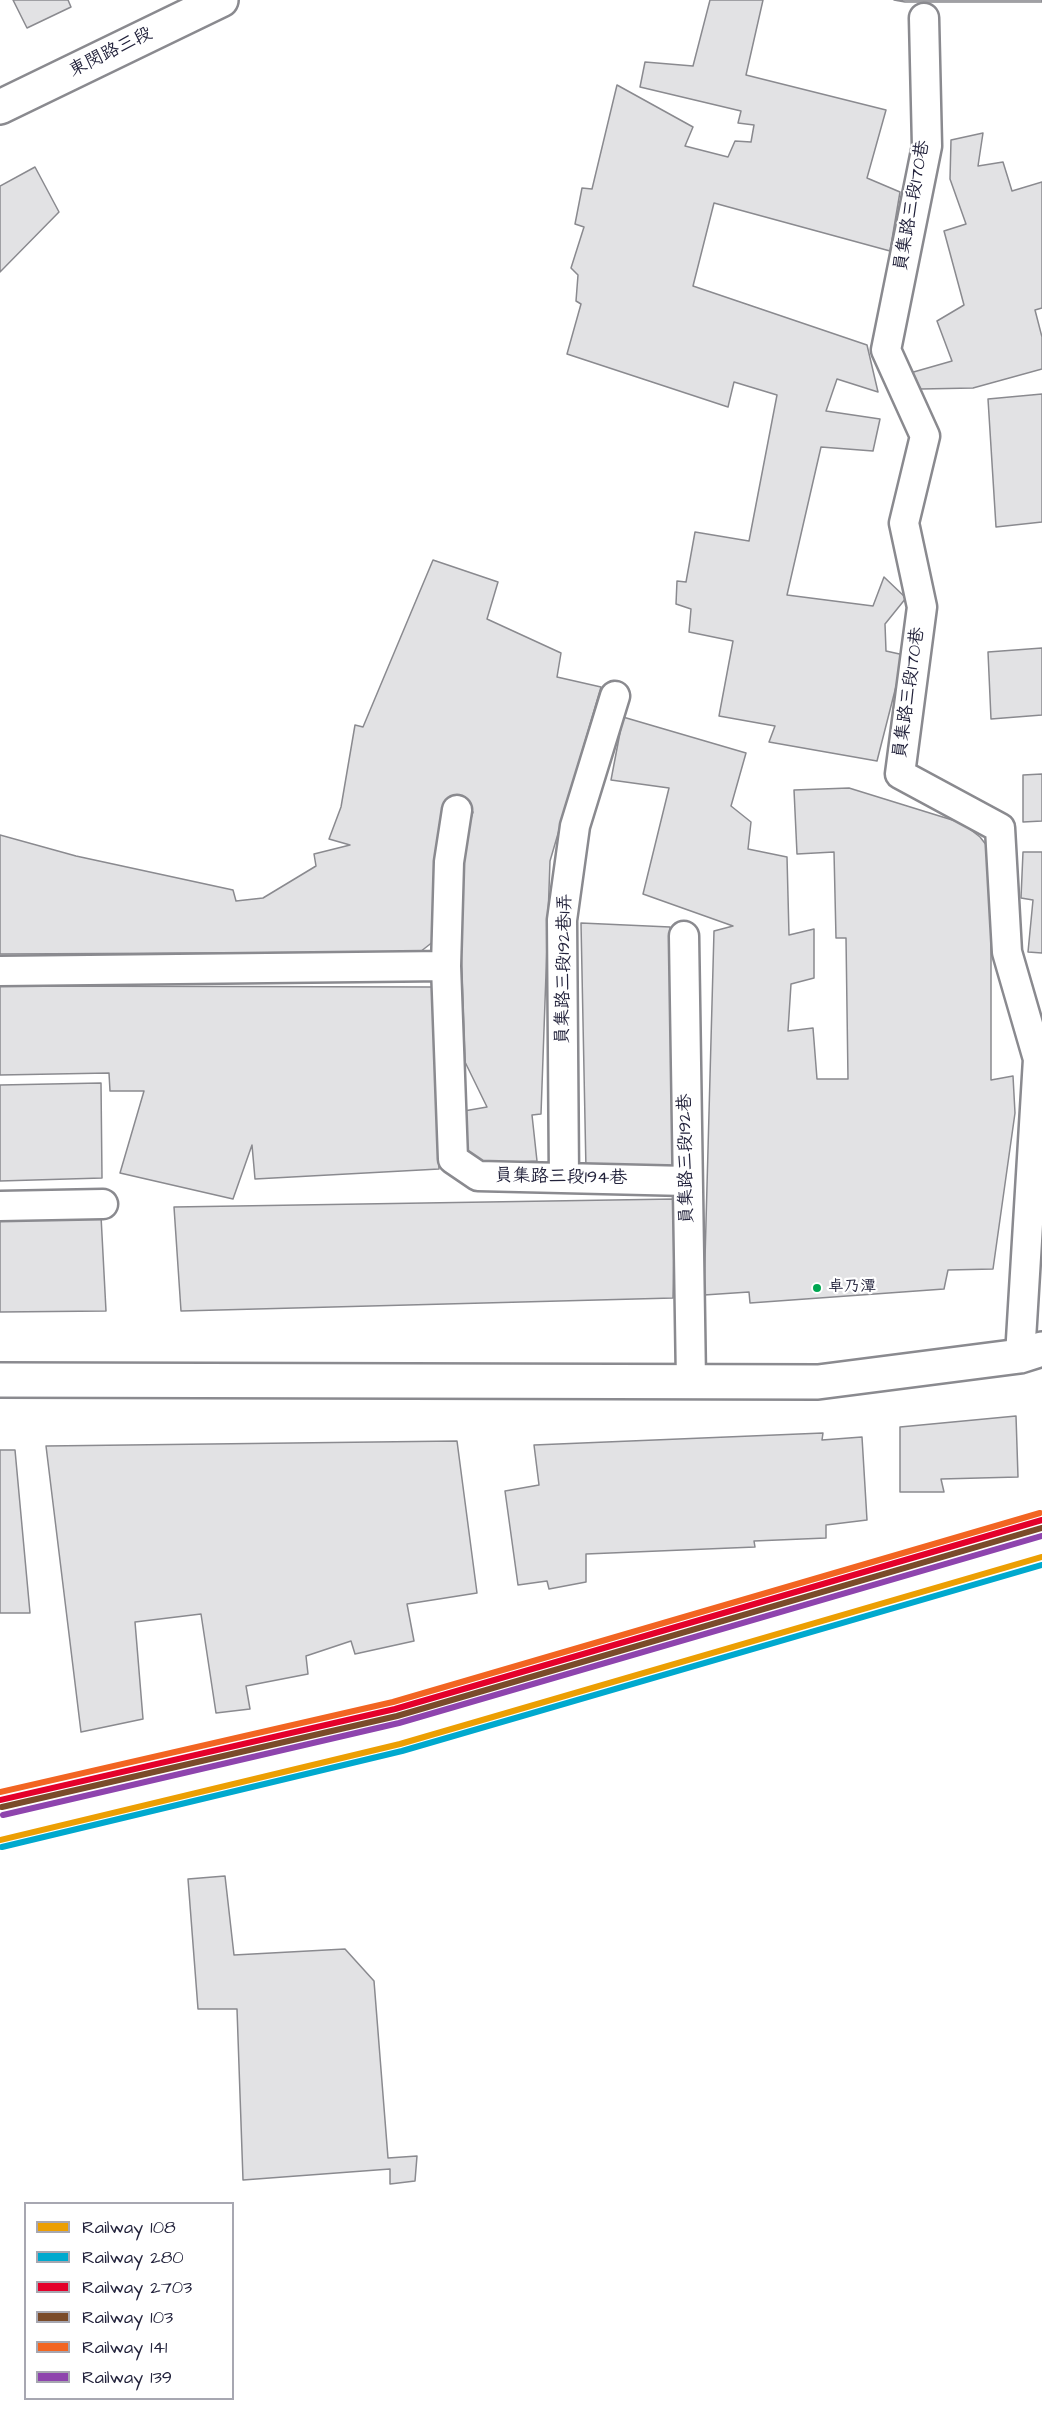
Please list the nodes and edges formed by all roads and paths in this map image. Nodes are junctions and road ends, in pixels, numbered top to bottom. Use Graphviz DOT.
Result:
graph roads {
  1 [pos="221,0"];
  2 [pos="924,18"];
  3 [pos="0,107"];
  4 [pos="615,696"];
  5 [pos="457,810"];
  6 [pos="684,936"];
  7 [pos="446,966"];
  8 [pos="0,971"];
  9 [pos="564,1178"];
  10 [pos="687,1181"];
  11 [pos="103,1204"];
  12 [pos="0,1206"];
  13 [pos="1031,1353"];
  14 [pos="0,1380"];
  15 [pos="691,1381"];
  1 -- 3 [label="street, 東閔路三段"];
  2 -- 13 [label="lane, 員集路三段170巷"];
  4 -- 9 [label="lane, 員集路三段192巷1弄"];
  5 -- 7 [label="lane, 員集路三段194巷"];
  6 -- 10 [label="lane, 員集路三段192巷"];
  7 -- 8 [label="lane"];
  7 -- 9 [label="lane, 員集路三段194巷"];
  9 -- 10 [label="lane, 員集路三段194巷"];
  10 -- 15 [label="lane, 員集路三段192巷"];
  11 -- 12 [label="lane"];
  13 -- 15 [label="street"];
  14 -- 15 [label="street"];
}
